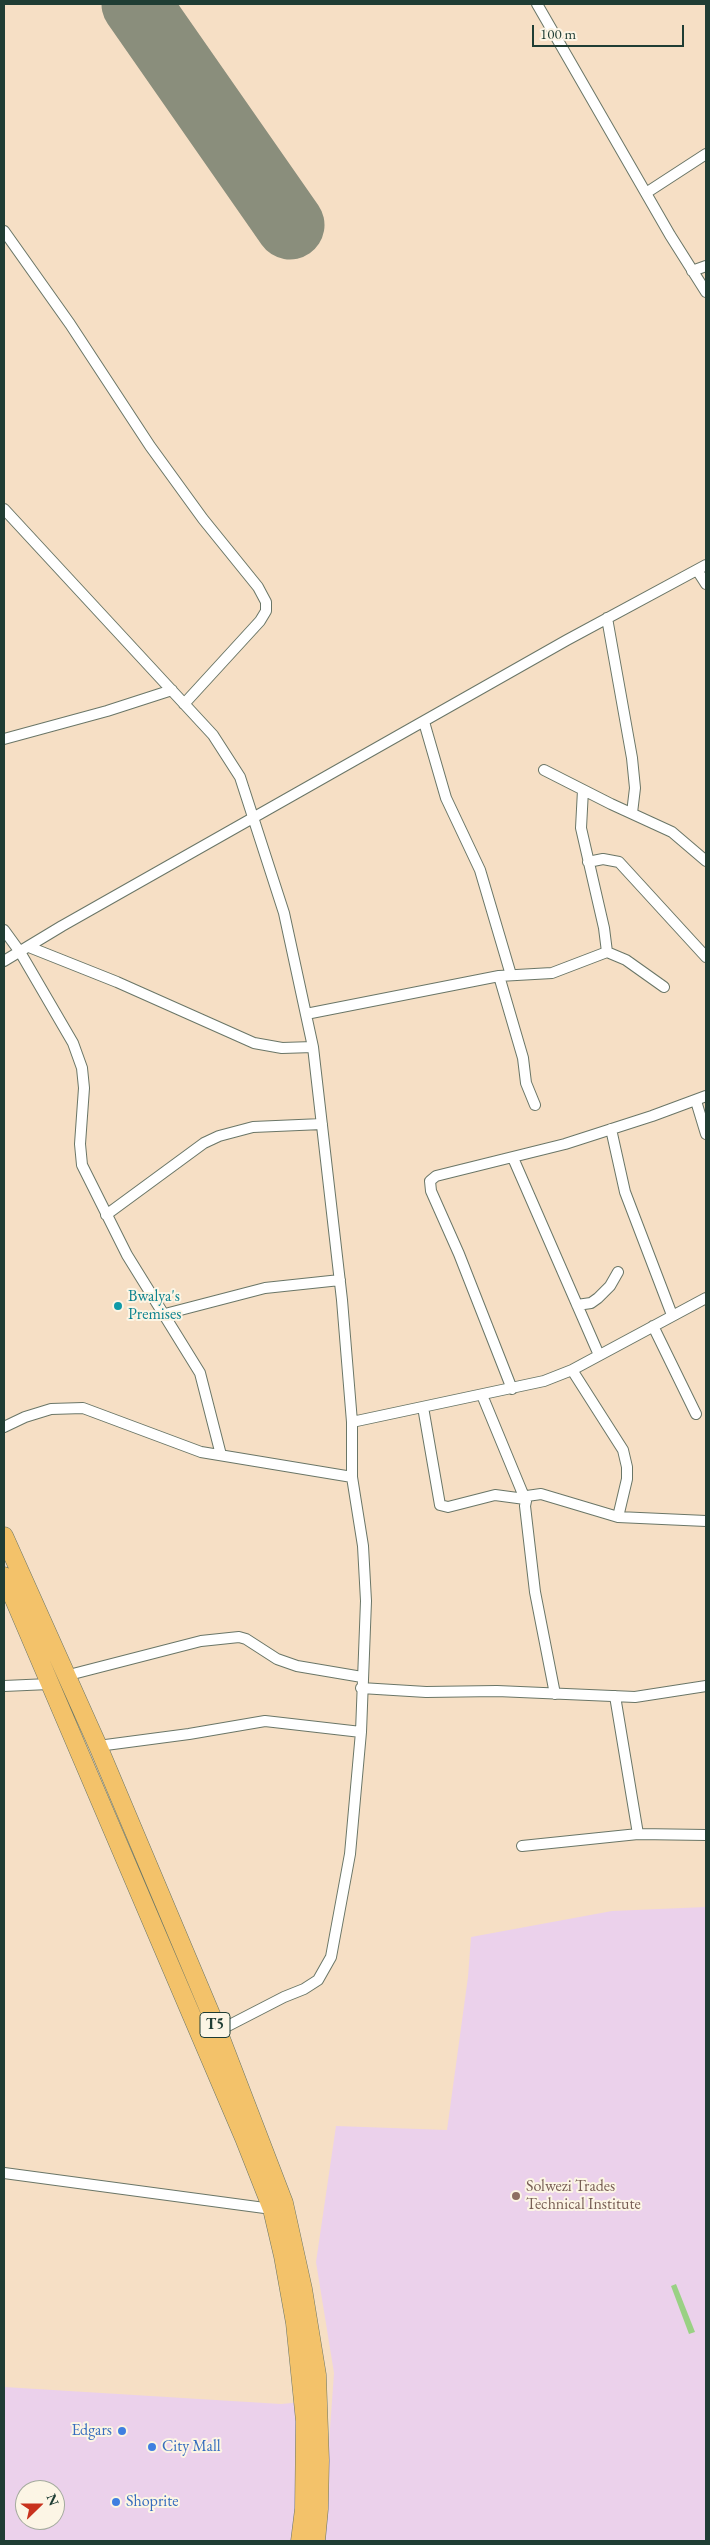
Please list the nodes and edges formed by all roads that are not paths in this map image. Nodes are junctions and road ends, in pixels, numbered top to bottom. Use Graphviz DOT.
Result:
graph roads {
  1 [pos="537,4"];
  2 [pos="706,154"];
  3 [pos="646,194"];
  4 [pos="4,231"];
  5 [pos="706,266"];
  6 [pos="692,271"];
  7 [pos="706,292"];
  8 [pos="4,509"];
  9 [pos="702,567"];
  10 [pos="706,584"];
  11 [pos="607,618"];
  12 [pos="172,690"];
  13 [pos="184,704"];
  14 [pos="424,722"];
  15 [pos="4,738"];
  16 [pos="544,770"];
  17 [pos="582,790"];
  18 [pos="632,813"];
  19 [pos="254,819"];
  20 [pos="706,861"];
  21 [pos="588,862"];
  22 [pos="4,930"];
  23 [pos="25,949"];
  24 [pos="607,952"];
  25 [pos="706,957"];
  26 [pos="4,962"];
  27 [pos="511,975"];
  28 [pos="499,976"];
  29 [pos="664,988"];
  30 [pos="306,1014"];
  31 [pos="313,1047"];
  32 [pos="706,1096"];
  33 [pos="696,1101"];
  34 [pos="535,1105"];
  35 [pos="322,1124"];
  36 [pos="611,1129"];
  37 [pos="706,1134"];
  38 [pos="513,1158"];
  39 [pos="106,1215"];
  40 [pos="618,1272"];
  41 [pos="340,1280"];
  42 [pos="706,1298"];
  43 [pos="577,1305"];
  44 [pos="165,1314"];
  45 [pos="672,1315"];
  46 [pos="653,1326"];
  47 [pos="599,1355"];
  48 [pos="572,1370"];
  49 [pos="512,1389"];
  50 [pos="482,1395"];
  51 [pos="423,1407"];
  52 [pos="696,1414"];
  53 [pos="352,1422"];
  54 [pos="4,1427"];
  55 [pos="221,1455"];
  56 [pos="352,1477"];
  57 [pos="525,1499"];
  58 [pos="618,1517"];
  59 [pos="706,1520"];
  60 [pos="4,1536"];
  61 [pos="4,1576"];
  62 [pos="65,1676"];
  63 [pos="362,1677"];
  64 [pos="49,1684"];
  65 [pos="4,1686"];
  66 [pos="706,1686"];
  67 [pos="361,1688"];
  68 [pos="555,1694"];
  69 [pos="615,1696"];
  70 [pos="361,1732"];
  71 [pos="98,1746"];
  72 [pos="638,1834"];
  73 [pos="706,1835"];
  74 [pos="522,1846"];
  75 [pos="218,2031"];
  76 [pos="4,2173"];
  77 [pos="272,2209"];
  78 [pos="300,2541"];
  79 [pos="316,2541"];
  1 -- 3 [label="street"];
  2 -- 3 [label="street"];
  3 -- 6 [label="street"];
  4 -- 13 [label="street"];
  5 -- 6 [label="street"];
  6 -- 7 [label="street"];
  8 -- 12 [label="street"];
  9 -- 10 [label="street"];
  9 -- 11 [label="street"];
  11 -- 14 [label="street"];
  11 -- 18 [label="street"];
  12 -- 13 [label="street"];
  12 -- 15 [label="street"];
  13 -- 19 [label="street"];
  14 -- 19 [label="street"];
  14 -- 27 [label="street"];
  16 -- 17 [label="street"];
  17 -- 18 [label="street"];
  17 -- 21 [label="street"];
  18 -- 20 [label="street"];
  19 -- 23 [label="street"];
  19 -- 30 [label="street"];
  21 -- 24 [label="street"];
  21 -- 25 [label="street"];
  22 -- 23 [label="street"];
  23 -- 26 [label="street"];
  23 -- 31 [label="street"];
  23 -- 39 [label="street"];
  24 -- 27 [label="street"];
  24 -- 29 [label="street"];
  27 -- 28 [label="street"];
  28 -- 30 [label="street"];
  28 -- 34 [label="street"];
  30 -- 31 [label="street"];
  31 -- 35 [label="street"];
  32 -- 33 [label="street"];
  33 -- 36 [label="street"];
  33 -- 37 [label="street"];
  35 -- 39 [label="street"];
  35 -- 41 [label="street"];
  36 -- 38 [label="street"];
  36 -- 45 [label="street"];
  38 -- 43 [label="street"];
  38 -- 49 [label="street"];
  39 -- 44 [label="street"];
  40 -- 43 [label="street"];
  41 -- 44 [label="street"];
  41 -- 53 [label="street"];
  42 -- 45 [label="street"];
  43 -- 47 [label="street"];
  44 -- 55 [label="street"];
  45 -- 46 [label="street"];
  46 -- 47 [label="street"];
  46 -- 52 [label="street"];
  47 -- 48 [label="street"];
  48 -- 49 [label="street"];
  48 -- 58 [label="street"];
  49 -- 50 [label="street"];
  50 -- 51 [label="street"];
  50 -- 57 [label="street"];
  51 -- 53 [label="street"];
  51 -- 57 [label="street"];
  53 -- 56 [label="street"];
  54 -- 55 [label="street"];
  55 -- 56 [label="street"];
  56 -- 63 [label="street"];
  57 -- 58 [label="street"];
  57 -- 68 [label="street"];
  58 -- 59 [label="street"];
  60 -- 62 [label="highway, T5"];
  61 -- 64 [label="highway, T5"];
  62 -- 63 [label="street"];
  62 -- 71 [label="highway, T5"];
  63 -- 67 [label="street"];
  64 -- 65 [label="street"];
  64 -- 77 [label="highway, T5"];
  66 -- 69 [label="street"];
  67 -- 68 [label="street"];
  67 -- 70 [label="street"];
  68 -- 69 [label="street"];
  69 -- 72 [label="street"];
  70 -- 71 [label="street"];
  70 -- 75 [label="street"];
  71 -- 75 [label="highway, T5"];
  72 -- 73 [label="street"];
  72 -- 74 [label="street"];
  75 -- 79 [label="highway, T5"];
  76 -- 77 [label="street"];
  77 -- 78 [label="highway, T5"];
}
